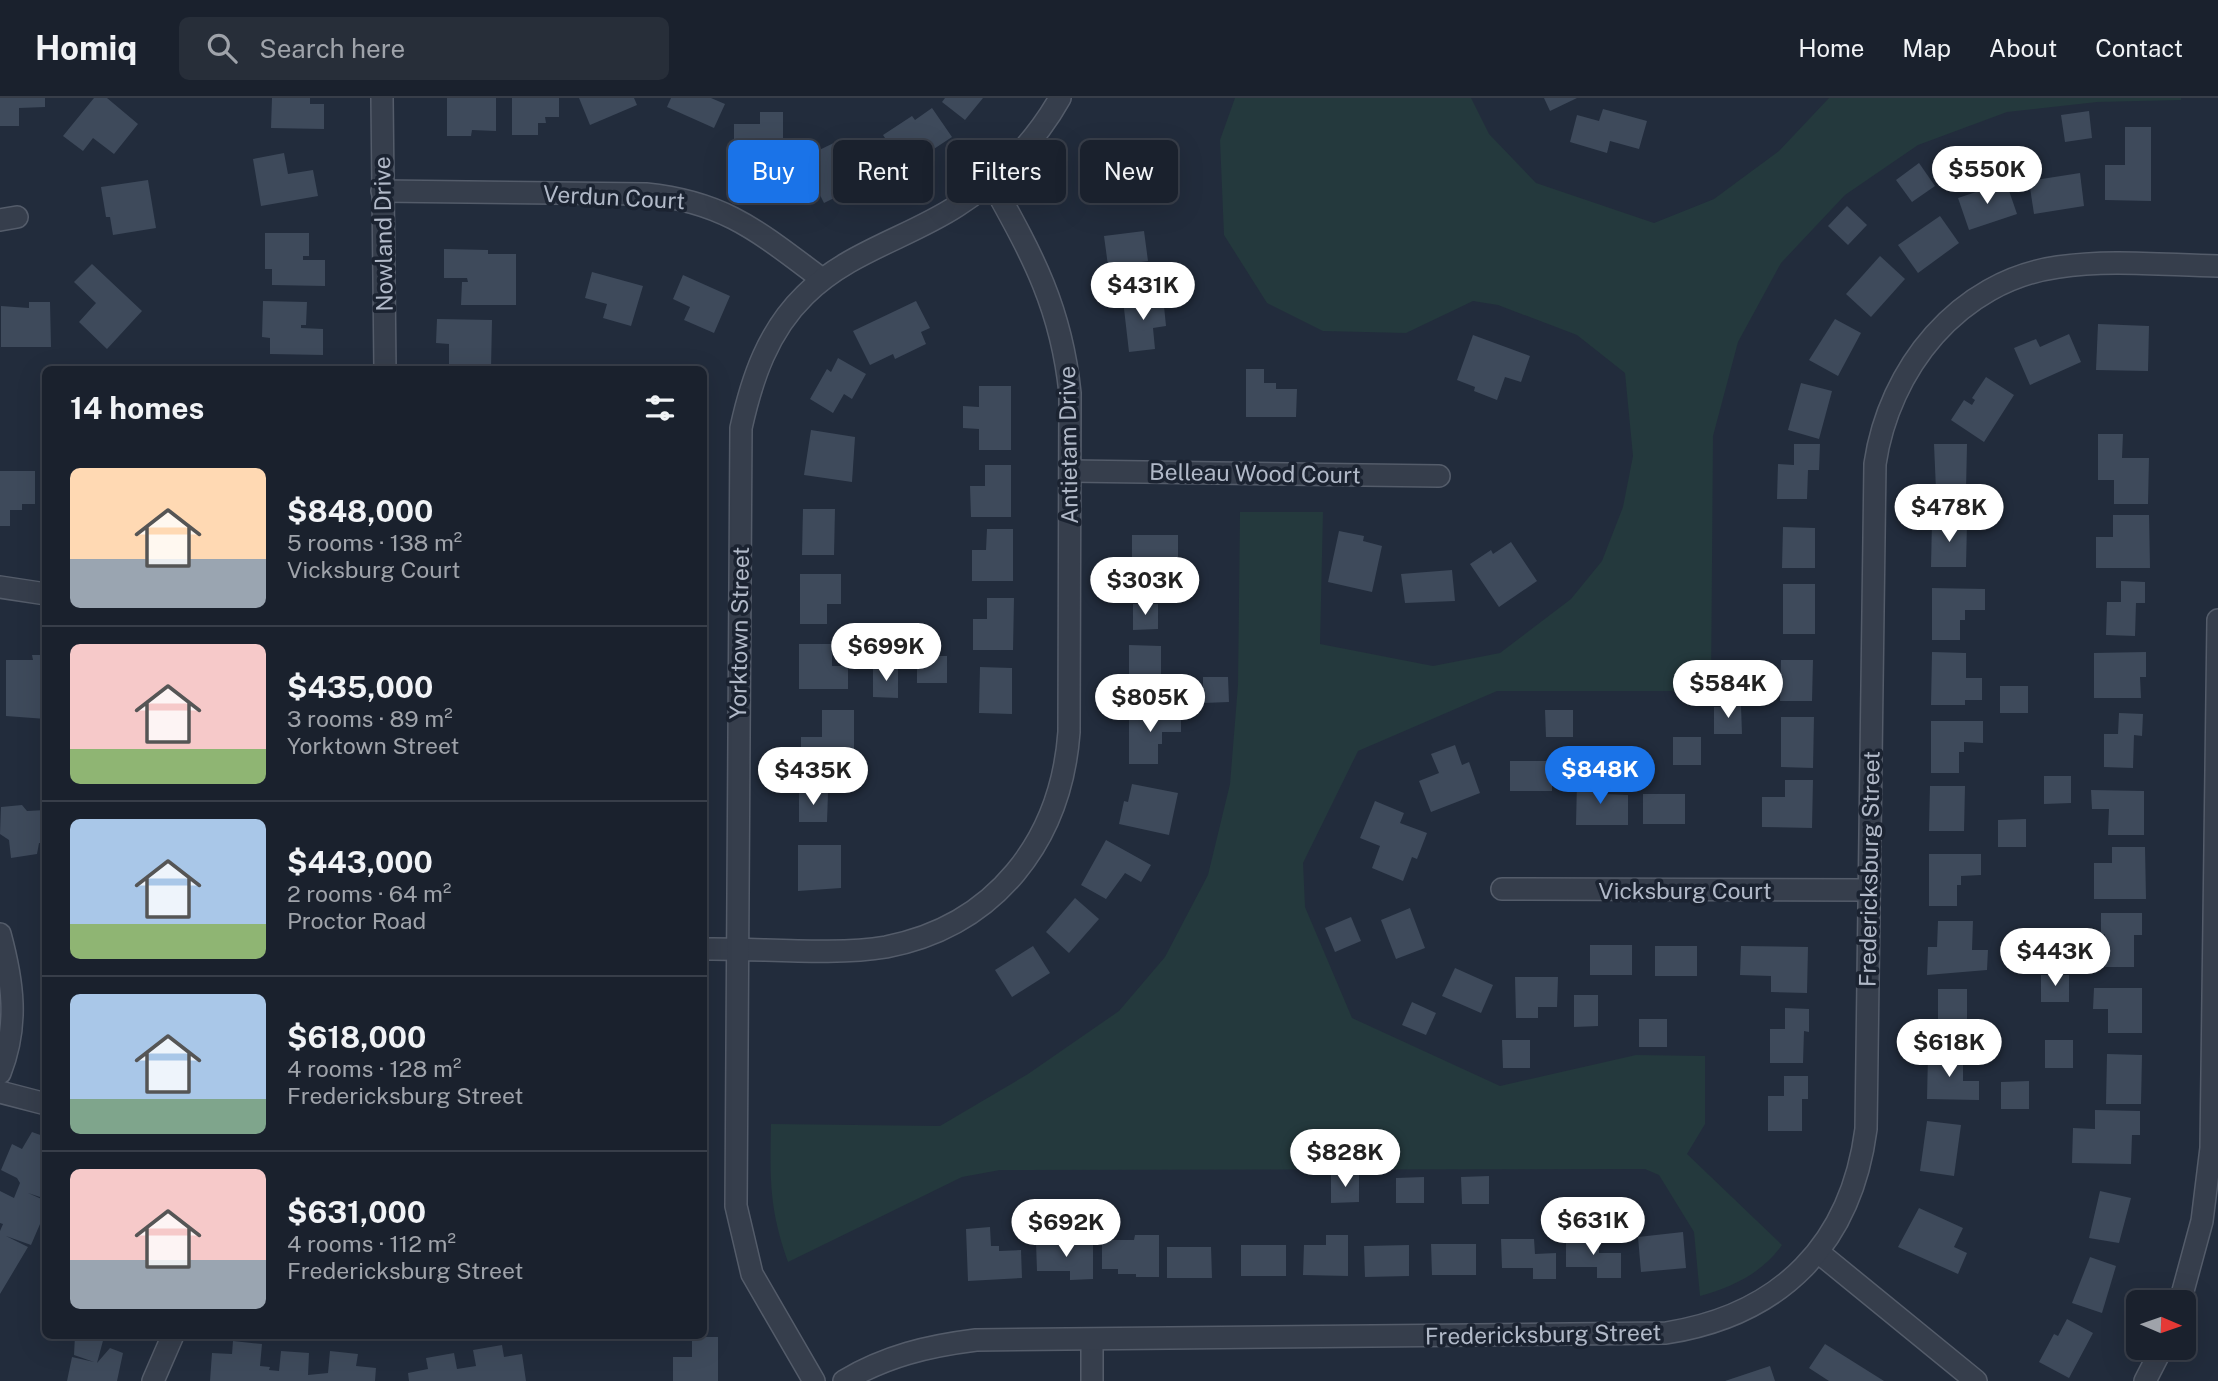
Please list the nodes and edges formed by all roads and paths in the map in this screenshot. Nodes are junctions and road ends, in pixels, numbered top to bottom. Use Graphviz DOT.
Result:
graph roads {
  1 [pos="382,98"];
  2 [pos="1060,98"];
  3 [pos="1029,140"];
  4 [pos="382,191"];
  5 [pos="960,203"];
  6 [pos="1003,203"];
  7 [pos="2218,266"];
  8 [pos="822,279"];
  9 [pos="385,366"];
  10 [pos="1071,471"];
  11 [pos="1439,475"];
  12 [pos="0,587"];
  13 [pos="42,593"];
  14 [pos="2218,620"];
  15 [pos="1502,889"];
  16 [pos="1869,890"];
  17 [pos="0,934"];
  18 [pos="707,949"];
  19 [pos="736,949"];
  20 [pos="0,1073"];
  21 [pos="0,1092"];
  22 [pos="42,1103"];
  23 [pos="1818,1252"];
  24 [pos="2183,1290"];
  25 [pos="171,1339"];
  26 [pos="1092,1341"];
  27 [pos="2156,1360"];
  28 [pos="153,1381"];
  29 [pos="814,1381"];
  30 [pos="844,1381"];
  31 [pos="1092,1381"];
  32 [pos="1976,1381"];
  33 [pos="2146,1381"];
  1 -- 4 [label="street, Nowland Drive"];
  2 -- 3 [label="street, Yorktown Street"];
  4 -- 8 [label="street, Verdun Court"];
  4 -- 9 [label="street, Nowland Drive"];
  5 -- 8 [label="street, Yorktown Street"];
  6 -- 10 [label="street, Antietam Drive"];
  7 -- 16 [label="street, Fredericksburg Street"];
  8 -- 19 [label="street, Yorktown Street"];
  10 -- 11 [label="street, Belleau Wood Court"];
  10 -- 19 [label="street, Antietam Drive"];
  12 -- 13 [label="street"];
  14 -- 24 [label="street"];
  15 -- 16 [label="street, Vicksburg Court"];
  16 -- 23 [label="street, Fredericksburg Street"];
  17 -- 20 [label="street"];
  18 -- 19 [label="street, Antietam Drive"];
  19 -- 29 [label="street, Yorktown Street"];
  21 -- 22 [label="street"];
  23 -- 26 [label="street, Fredericksburg Street"];
  23 -- 32 [label="street"];
  25 -- 28 [label="street"];
  26 -- 30 [label="street, Fredericksburg Street"];
  26 -- 31 [label="street"];
  27 -- 33 [label="street"];
}
